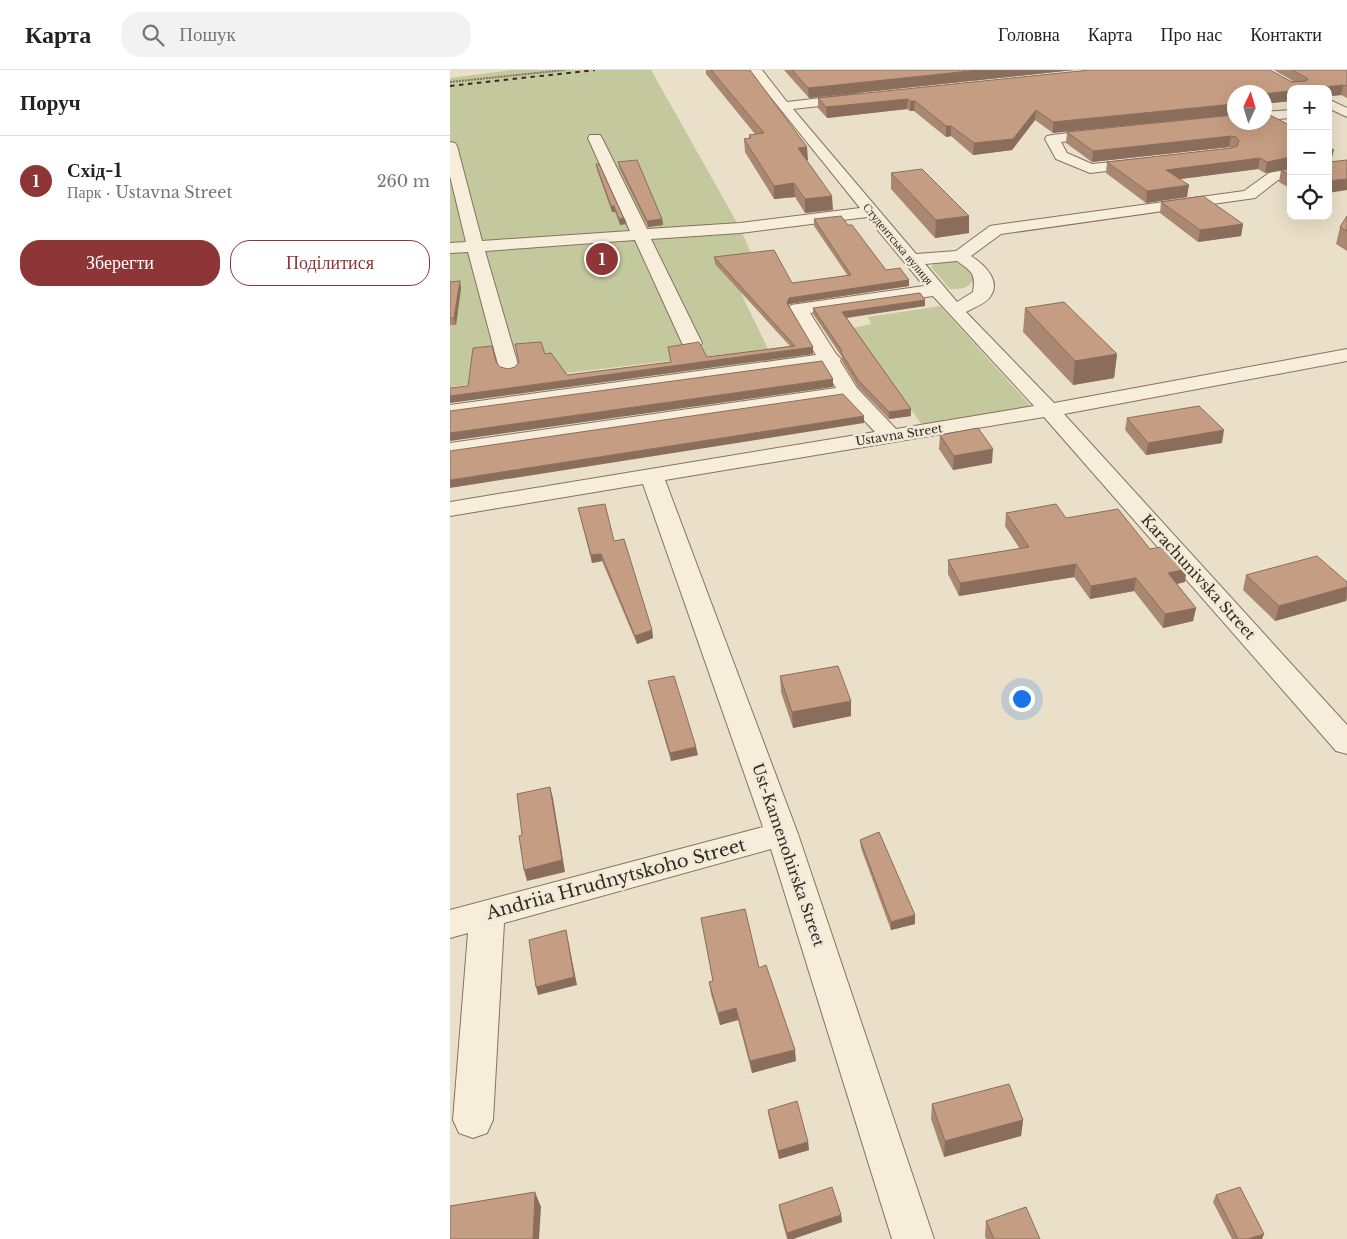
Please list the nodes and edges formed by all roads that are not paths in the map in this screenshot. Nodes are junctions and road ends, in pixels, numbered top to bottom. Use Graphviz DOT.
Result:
graph roads {
  1 [pos="755,70"];
  2 [pos="873,96"];
  3 [pos="784,106"];
  4 [pos="1287,114"];
  5 [pos="1272,115"];
  6 [pos="1119,132"];
  7 [pos="595,138"];
  8 [pos="450,146"];
  9 [pos="1160,161"];
  10 [pos="1287,174"];
  11 [pos="870,212"];
  12 [pos="641,235"];
  13 [pos="475,246"];
  14 [pos="450,248"];
  15 [pos="960,256"];
  16 [pos="912,260"];
  17 [pos="936,290"];
  18 [pos="955,311"];
  19 [pos="692,343"];
  20 [pos="1347,355"];
  21 [pos="830,359"];
  22 [pos="509,368"];
  23 [pos="849,392"];
  24 [pos="485,406"];
  25 [pos="1050,410"];
  26 [pos="450,411"];
  27 [pos="891,436"];
  28 [pos="485,445"];
  29 [pos="450,450"];
  30 [pos="652,476"];
  31 [pos="450,509"];
  32 [pos="1347,744"];
  33 [pos="782,834"];
  34 [pos="487,914"];
  35 [pos="450,924"];
  36 [pos="472,1120"];
  37 [pos="913,1239"];
  1 -- 3 [label="street, Студентська вулиця"];
  2 -- 3 [label="street"];
  3 -- 11 [label="street, Студентська вулиця"];
  4 -- 5 [label="street"];
  6 -- 9 [label="street"];
  7 -- 12 [label="street"];
  8 -- 13 [label="street"];
  10 -- 15 [label="street"];
  11 -- 12 [label="street"];
  11 -- 16 [label="street, Студентська вулиця"];
  12 -- 13 [label="street"];
  12 -- 19 [label="street"];
  13 -- 14 [label="street"];
  13 -- 22 [label="street"];
  15 -- 16 [label="street"];
  15 -- 18 [label="street"];
  16 -- 17 [label="street, Студентська вулиця"];
  17 -- 18 [label="street, Студентська вулиця"];
  17 -- 21 [label="street"];
  18 -- 25 [label="street, Студентська вулиця"];
  20 -- 25 [label="street, Ustavna Street"];
  21 -- 23 [label="street"];
  21 -- 24 [label="street"];
  23 -- 27 [label="street"];
  23 -- 28 [label="street"];
  24 -- 26 [label="street"];
  24 -- 28 [label="street"];
  25 -- 27 [label="street, Ustavna Street"];
  25 -- 32 [label="street, Karachunivska Street"];
  27 -- 30 [label="street, Ustavna Street"];
  28 -- 29 [label="street"];
  30 -- 31 [label="street, Ustavna Street"];
  30 -- 33 [label="street, Ust-Kamenohirska Street"];
  33 -- 34 [label="street, Andriia Hrudnytskoho Street"];
  33 -- 37 [label="street, Ust-Kamenohirska Street"];
  34 -- 35 [label="street, Andriia Hrudnytskoho Street"];
  34 -- 36 [label="street"];
}
